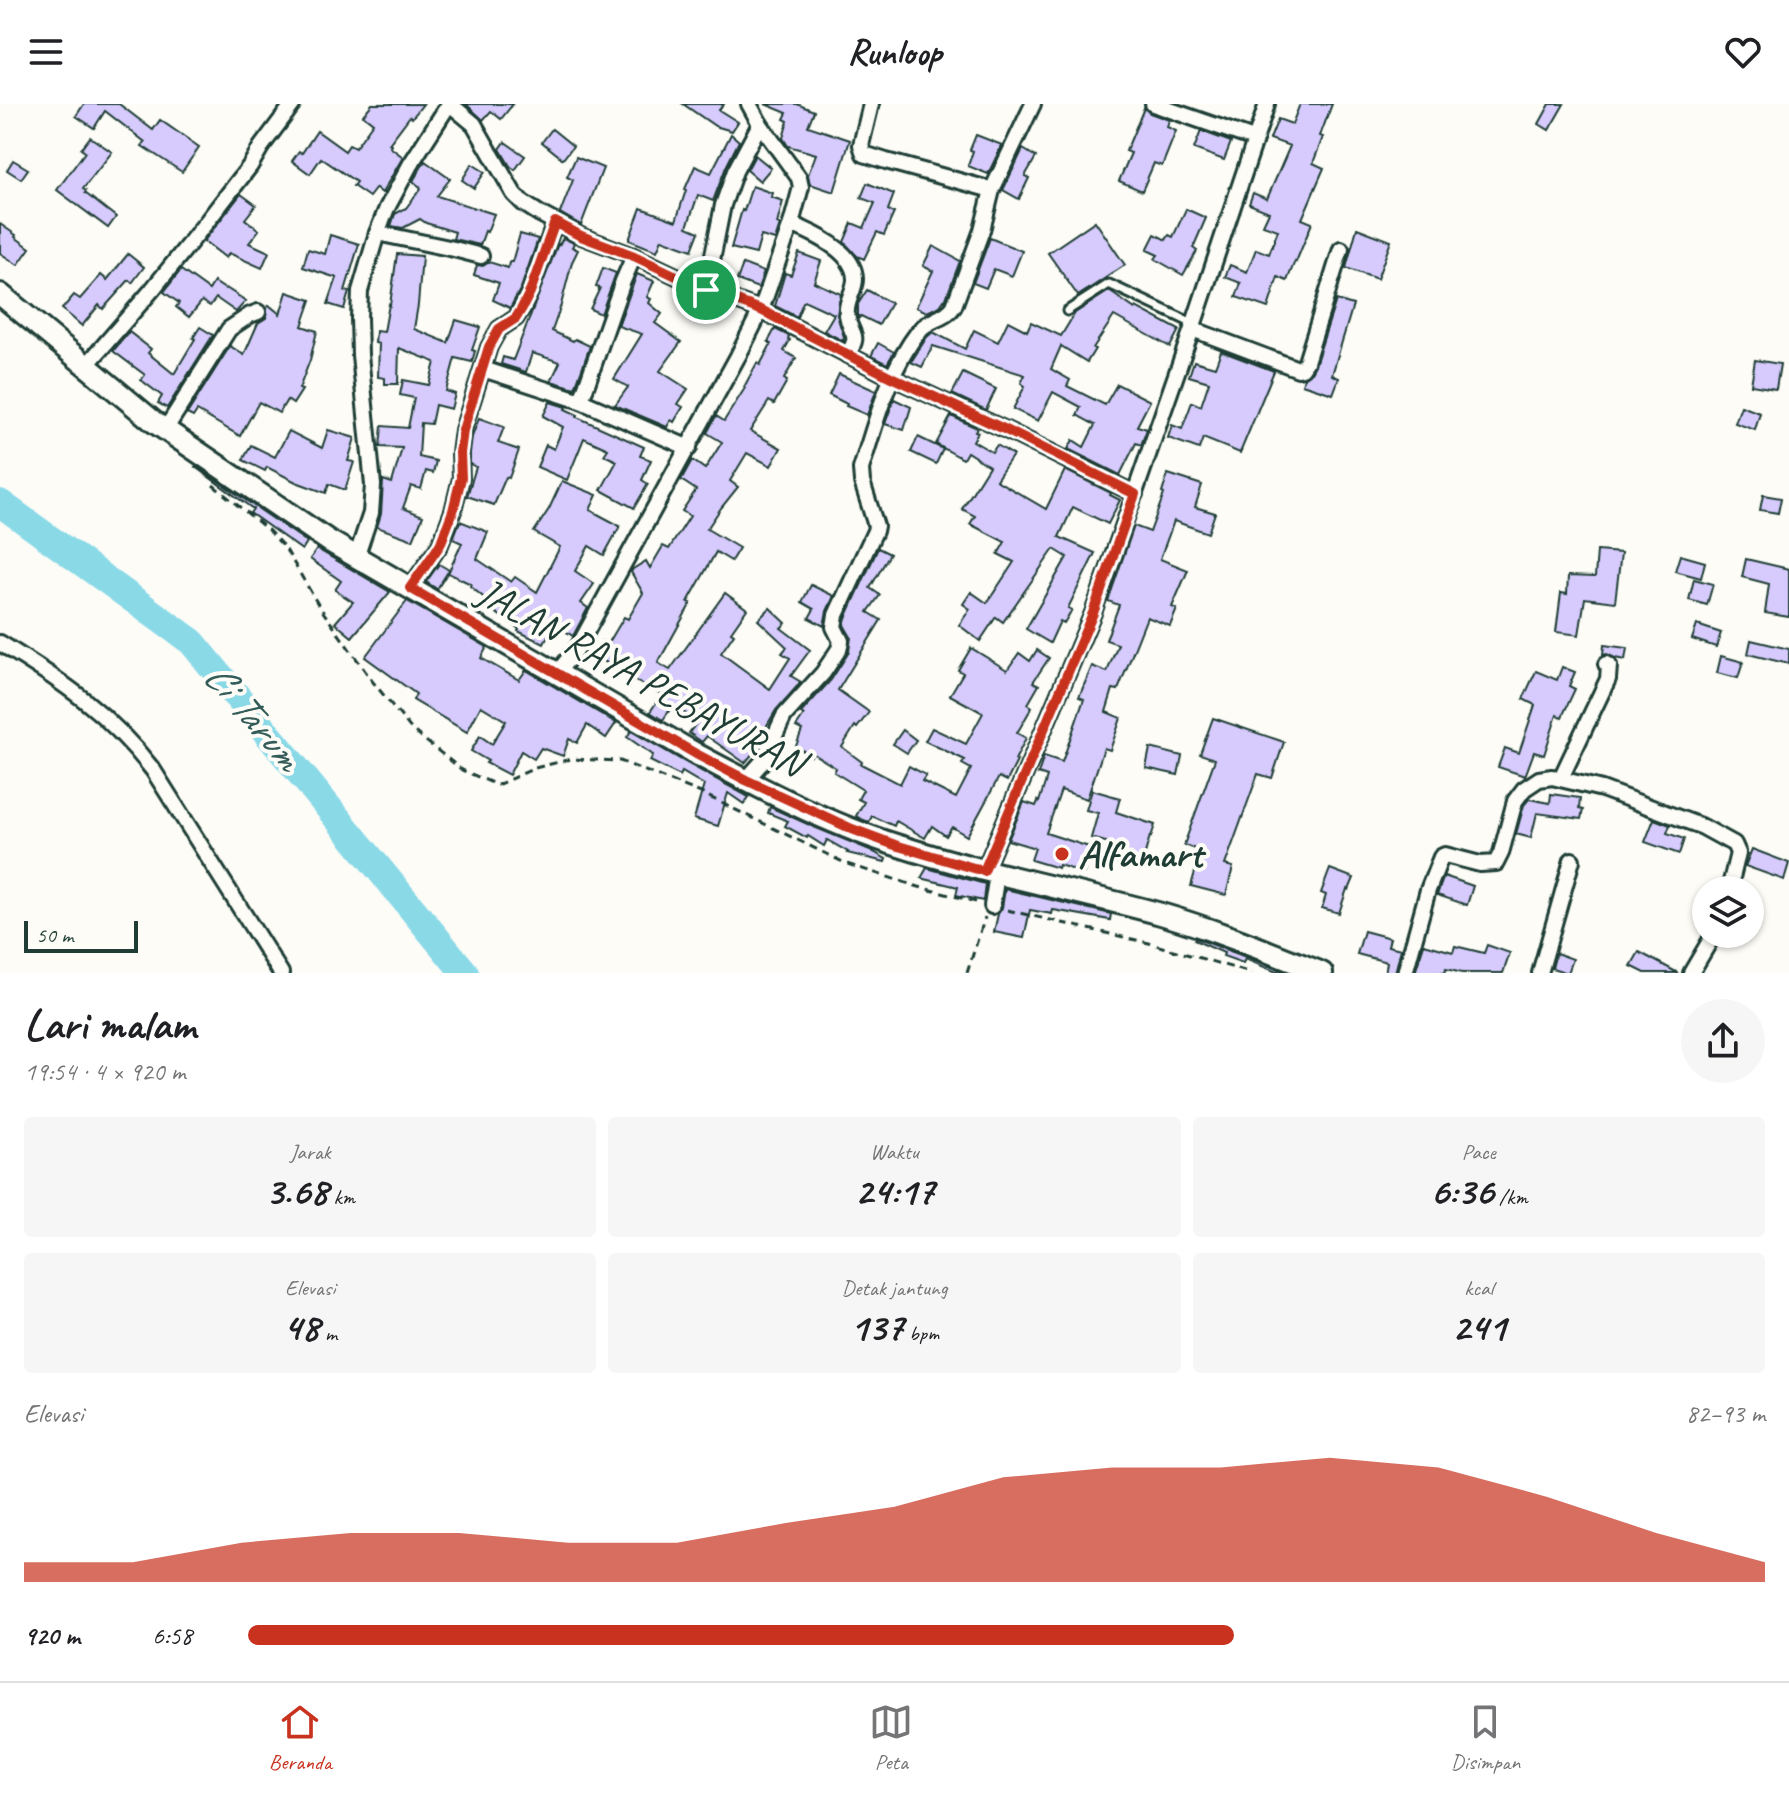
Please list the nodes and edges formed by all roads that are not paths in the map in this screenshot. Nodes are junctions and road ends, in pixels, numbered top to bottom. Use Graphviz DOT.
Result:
graph roads {
  1 [pos="293,104"];
  2 [pos="449,104"];
  3 [pos="749,104"];
  4 [pos="871,104"];
  5 [pos="1033,104"];
  6 [pos="1153,104"];
  7 [pos="1267,104"];
  8 [pos="760,124"];
  9 [pos="1254,139"];
  10 [pos="992,190"];
  11 [pos="555,222"];
  12 [pos="791,224"];
  13 [pos="377,233"];
  14 [pos="1341,249"];
  15 [pos="481,256"];
  16 [pos="634,256"];
  17 [pos="706,290"];
  18 [pos="0,294"];
  19 [pos="761,310"];
  20 [pos="1067,311"];
  21 [pos="258,312"];
  22 [pos="1193,327"];
  23 [pos="847,355"];
  24 [pos="86,366"];
  25 [pos="483,369"];
  26 [pos="891,377"];
  27 [pos="581,401"];
  28 [pos="165,430"];
  29 [pos="689,448"];
  30 [pos="1135,494"];
  31 [pos="356,558"];
  32 [pos="410,588"];
  33 [pos="0,643"];
  34 [pos="1606,664"];
  35 [pos="557,673"];
  36 [pos="1561,778"];
  37 [pos="746,780"];
  38 [pos="1572,860"];
  39 [pos="990,872"];
  40 [pos="1732,876"];
  41 [pos="992,906"];
  42 [pos="1706,948"];
  43 [pos="281,973"];
  44 [pos="1322,973"];
  45 [pos="1405,973"];
  46 [pos="1540,973"];
  47 [pos="1691,973"];
  1 -- 24 [label="street"];
  2 -- 11 [label="street"];
  2 -- 13 [label="street"];
  3 -- 8 [label="street"];
  4 -- 10 [label="street"];
  5 -- 10 [label="street"];
  6 -- 9 [label="street"];
  7 -- 9 [label="street"];
  8 -- 12 [label="street"];
  8 -- 17 [label="street"];
  9 -- 22 [label="street"];
  10 -- 26 [label="street"];
  11 -- 16 [label="street"];
  11 -- 25 [label="street"];
  12 -- 19 [label="street"];
  12 -- 23 [label="street"];
  13 -- 15 [label="street"];
  13 -- 31 [label="street"];
  14 -- 22 [label="street"];
  16 -- 17 [label="street"];
  16 -- 27 [label="street"];
  17 -- 19 [label="street"];
  18 -- 24 [label="main road, JALAN RAYA PEBAYURAN"];
  19 -- 23 [label="street"];
  19 -- 29 [label="street"];
  20 -- 22 [label="lane"];
  21 -- 28 [label="street"];
  22 -- 30 [label="street"];
  23 -- 26 [label="street"];
  24 -- 28 [label="main road, JALAN RAYA PEBAYURAN"];
  25 -- 27 [label="street"];
  25 -- 32 [label="street"];
  26 -- 30 [label="street"];
  26 -- 37 [label="street"];
  27 -- 29 [label="street"];
  28 -- 31 [label="main road, JALAN RAYA PEBAYURAN"];
  29 -- 35 [label="street"];
  30 -- 39 [label="street"];
  31 -- 32 [label="main road, JALAN RAYA PEBAYURAN"];
  32 -- 35 [label="main road, JALAN RAYA PEBAYURAN"];
  33 -- 43 [label="street"];
  34 -- 36 [label="street"];
  35 -- 37 [label="main road, JALAN RAYA PEBAYURAN"];
  36 -- 40 [label="street"];
  36 -- 45 [label="street"];
  37 -- 39 [label="main road, JALAN RAYA PEBAYURAN"];
  38 -- 46 [label="street"];
  39 -- 41 [label="street"];
  39 -- 44 [label="main road, JALAN RAYA PEBAYURAN"];
  42 -- 47 [label="street"];
}
